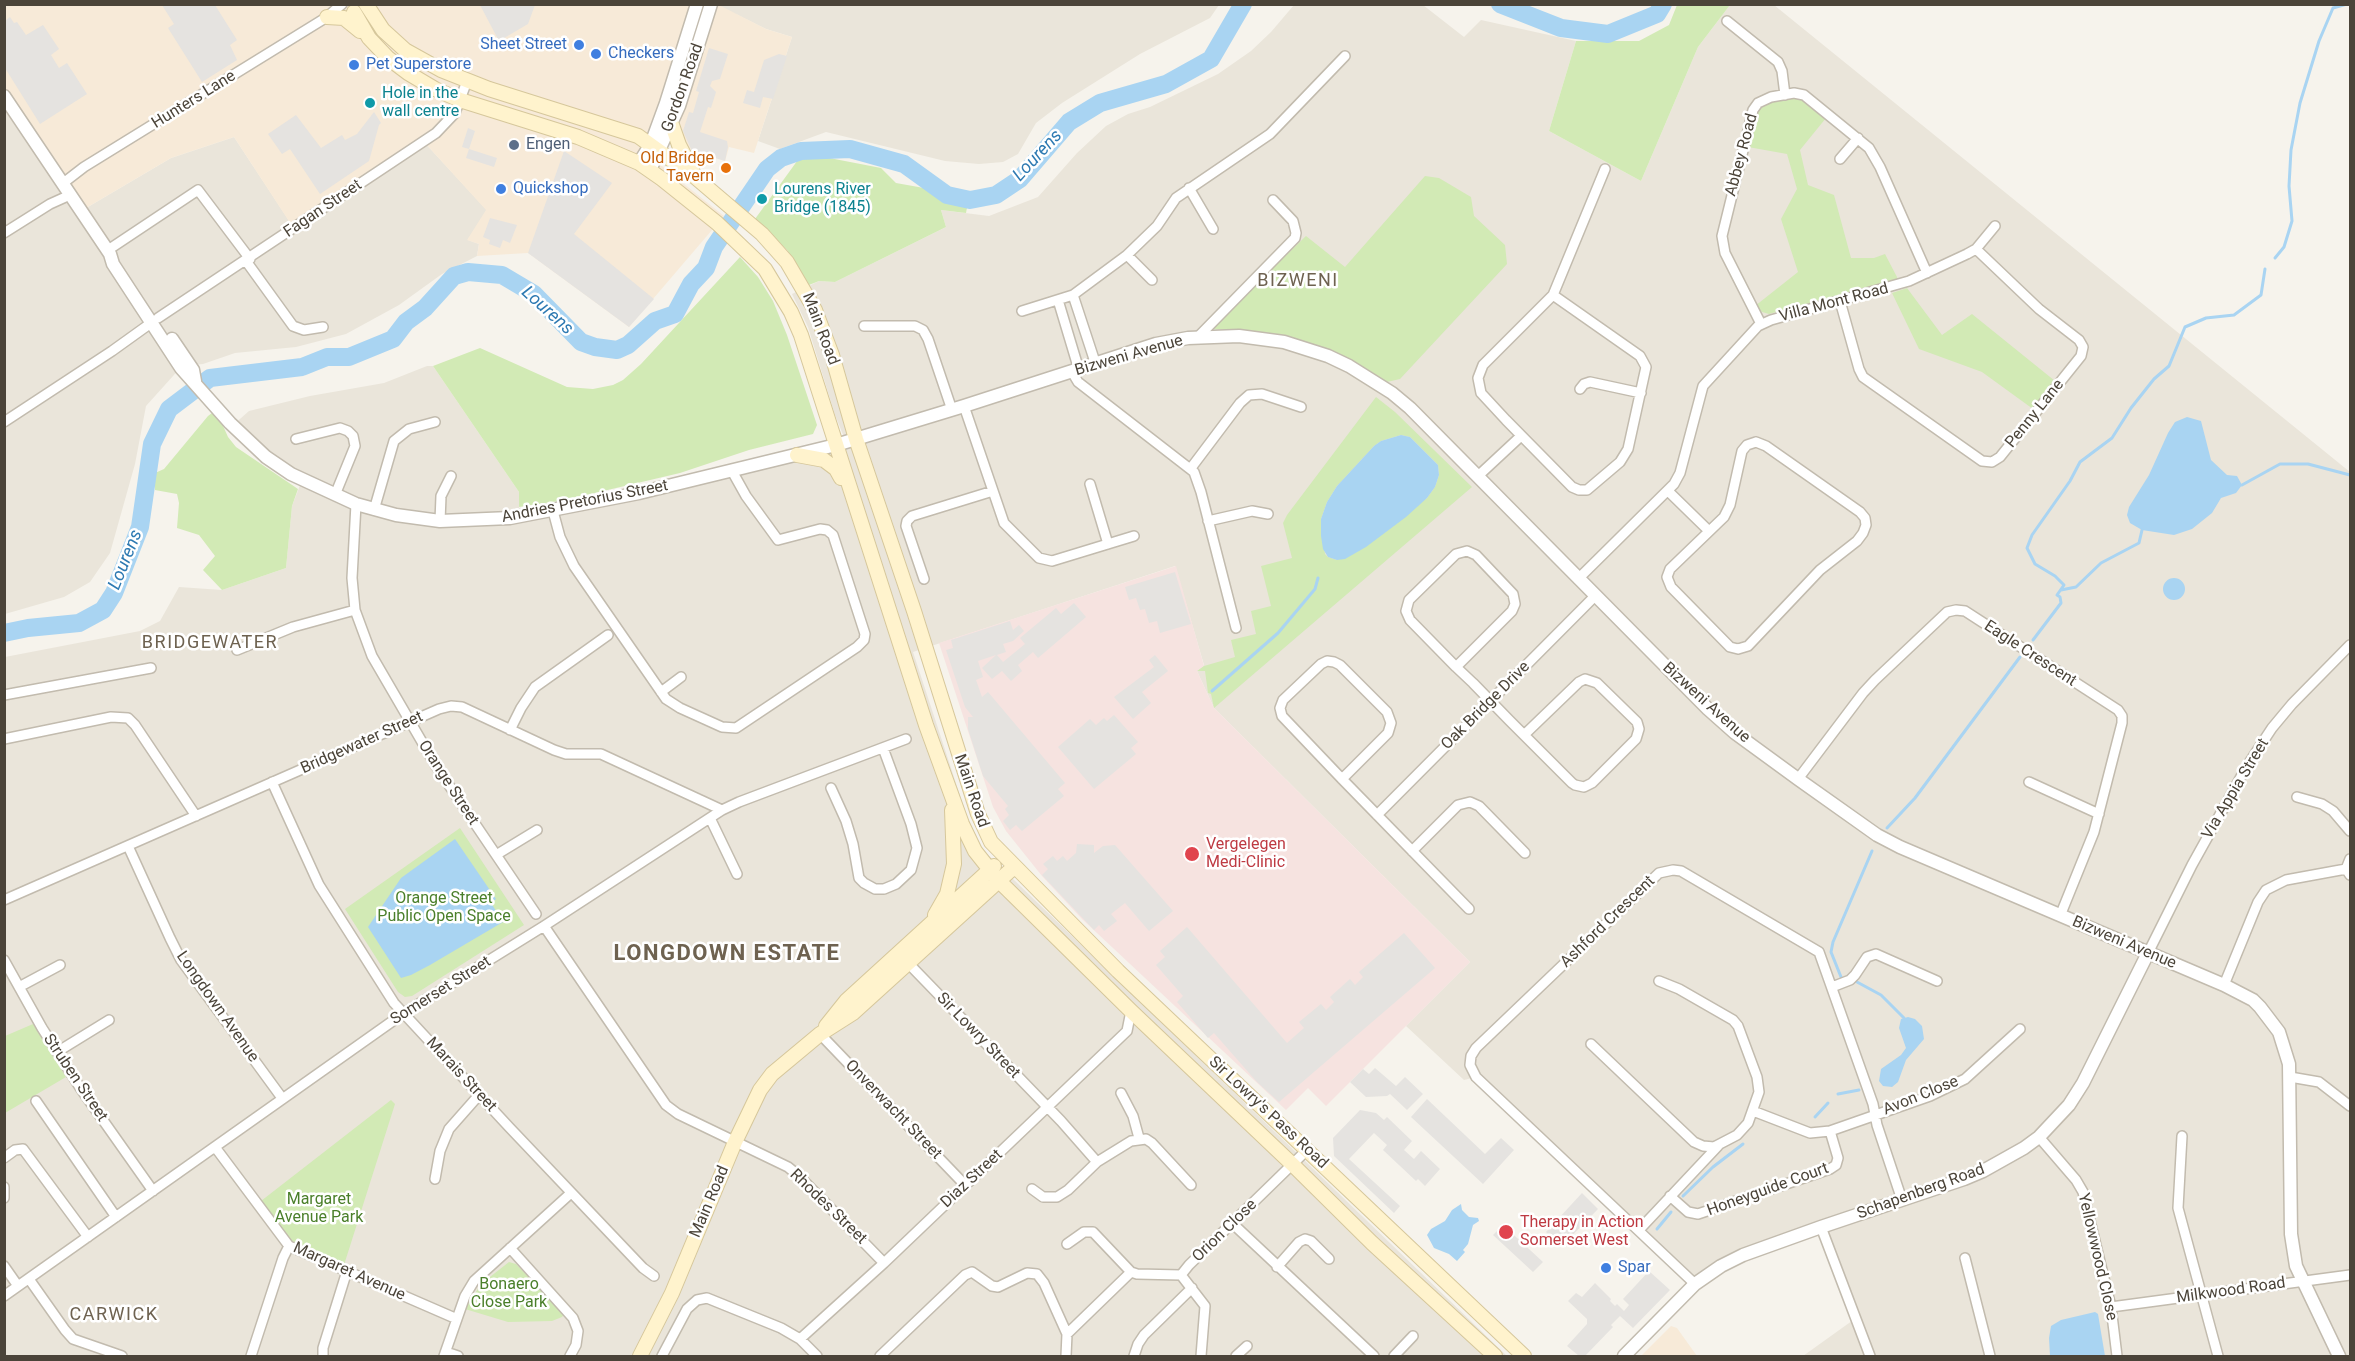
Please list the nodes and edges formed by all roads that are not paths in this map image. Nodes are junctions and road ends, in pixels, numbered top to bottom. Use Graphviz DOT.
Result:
graph roads {
  1 [pos="697,4"];
  2 [pos="708,5"];
  3 [pos="353,7"];
  4 [pos="327,17"];
  5 [pos="1727,21"];
  6 [pos="369,38"];
  7 [pos="1345,56"];
  8 [pos="467,81"];
  9 [pos="1785,95"];
  10 [pos="4,96"];
  11 [pos="460,100"];
  12 [pos="672,124"];
  13 [pos="1858,138"];
  14 [pos="655,147"];
  15 [pos="1840,159"];
  16 [pos="645,167"];
  17 [pos="1605,169"];
  18 [pos="695,177"];
  19 [pos="62,184"];
  20 [pos="1189,188"];
  21 [pos="70,195"];
  22 [pos="1273,200"];
  23 [pos="1995,226"];
  24 [pos="1213,229"];
  25 [pos="4,233"];
  26 [pos="1976,249"];
  27 [pos="109,252"];
  28 [pos="1127,255"];
  29 [pos="248,260"];
  30 [pos="1927,273"];
  31 [pos="1152,280"];
  32 [pos="1073,295"];
  33 [pos="1553,295"];
  34 [pos="1058,300"];
  35 [pos="1840,301"];
  36 [pos="1022,311"];
  37 [pos="154,321"];
  38 [pos="1761,324"];
  39 [pos="864,326"];
  40 [pos="323,327"];
  41 [pos="1198,337"];
  42 [pos="1096,364"];
  43 [pos="1076,371"];
  44 [pos="1580,389"];
  45 [pos="1641,393"];
  46 [pos="1301,407"];
  47 [pos="958,408"];
  48 [pos="4,422"];
  49 [pos="435,422"];
  50 [pos="1521,436"];
  51 [pos="296,439"];
  52 [pos="856,439"];
  53 [pos="836,445"];
  54 [pos="797,455"];
  55 [pos="1191,468"];
  56 [pos="732,471"];
  57 [pos="451,476"];
  58 [pos="1478,476"];
  59 [pos="1090,484"];
  60 [pos="993,491"];
  61 [pos="1668,491"];
  62 [pos="335,495"];
  63 [pos="853,502"];
  64 [pos="356,504"];
  65 [pos="374,510"];
  66 [pos="553,511"];
  67 [pos="1268,514"];
  68 [pos="440,521"];
  69 [pos="1208,521"];
  70 [pos="1709,531"];
  71 [pos="1134,536"];
  72 [pos="1108,544"];
  73 [pos="924,579"];
  74 [pos="1578,579"];
  75 [pos="1595,596"];
  76 [pos="355,610"];
  77 [pos="1236,628"];
  78 [pos="608,635"];
  79 [pos="2350,645"];
  80 [pos="237,650"];
  81 [pos="1456,667"];
  82 [pos="151,668"];
  83 [pos="681,677"];
  84 [pos="661,692"];
  85 [pos="4,695"];
  86 [pos="1491,702"];
  87 [pos="409,722"];
  88 [pos="510,730"];
  89 [pos="1524,735"];
  90 [pos="4,739"];
  91 [pos="906,739"];
  92 [pos="883,747"];
  93 [pos="1342,779"];
  94 [pos="1797,779"];
  95 [pos="272,782"];
  96 [pos="2028,782"];
  97 [pos="831,788"];
  98 [pos="949,789"];
  99 [pos="2297,796"];
  100 [pos="722,810"];
  101 [pos="2099,814"];
  102 [pos="1377,815"];
  103 [pos="196,816"];
  104 [pos="710,818"];
  105 [pos="537,830"];
  106 [pos="2350,831"];
  107 [pos="129,846"];
  108 [pos="1412,851"];
  109 [pos="1525,853"];
  110 [pos="496,855"];
  111 [pos="1004,856"];
  112 [pos="2350,859"];
  113 [pos="1014,867"];
  114 [pos="2348,872"];
  115 [pos="737,874"];
  116 [pos="994,875"];
  117 [pos="4,900"];
  118 [pos="1469,909"];
  119 [pos="537,914"];
  120 [pos="2060,916"];
  121 [pos="544,926"];
  122 [pos="928,927"];
  123 [pos="2148,953"];
  124 [pos="4,960"];
  125 [pos="909,964"];
  126 [pos="60,965"];
  127 [pos="1659,981"];
  128 [pos="1937,981"];
  129 [pos="2224,985"];
  130 [pos="19,987"];
  131 [pos="1832,987"];
  132 [pos="1131,1011"];
  133 [pos="404,1013"];
  134 [pos="109,1020"];
  135 [pos="2020,1029"];
  136 [pos="820,1034"];
  137 [pos="1591,1044"];
  138 [pos="57,1052"];
  139 [pos="2290,1077"];
  140 [pos="1121,1092"];
  141 [pos="479,1095"];
  142 [pos="282,1098"];
  143 [pos="36,1101"];
  144 [pos="2350,1106"];
  145 [pos="1047,1108"];
  146 [pos="1753,1111"];
  147 [pos="1875,1115"];
  148 [pos="1830,1131"];
  149 [pos="2182,1136"];
  150 [pos="2039,1137"];
  151 [pos="1139,1138"];
  152 [pos="735,1142"];
  153 [pos="1718,1146"];
  154 [pos="215,1147"];
  155 [pos="1308,1149"];
  156 [pos="4,1158"];
  157 [pos="1097,1162"];
  158 [pos="1293,1165"];
  159 [pos="435,1179"];
  160 [pos="965,1185"];
  161 [pos="1191,1185"];
  162 [pos="4,1187"];
  163 [pos="1032,1189"];
  164 [pos="153,1191"];
  165 [pos="571,1193"];
  166 [pos="1670,1196"];
  167 [pos="4,1198"];
  168 [pos="1902,1200"];
  169 [pos="116,1217"];
  170 [pos="1232,1223"];
  171 [pos="1821,1227"];
  172 [pos="1639,1230"];
  173 [pos="88,1237"];
  174 [pos="1067,1244"];
  175 [pos="289,1246"];
  176 [pos="510,1248"];
  177 [pos="1965,1258"];
  178 [pos="1329,1259"];
  179 [pos="884,1263"];
  180 [pos="4,1266"];
  181 [pos="1277,1267"];
  182 [pos="347,1271"];
  183 [pos="1131,1272"];
  184 [pos="1181,1275"];
  185 [pos="2350,1275"];
  186 [pos="654,1276"];
  187 [pos="29,1279"];
  188 [pos="2301,1281"];
  189 [pos="1695,1284"];
  190 [pos="18,1286"];
  191 [pos="1192,1288"];
  192 [pos="2200,1295"];
  193 [pos="4,1296"];
  194 [pos="2111,1307"];
  195 [pos="457,1319"];
  196 [pos="1067,1334"];
  197 [pos="1413,1336"];
  198 [pos="800,1339"];
  199 [pos="1247,1346"];
  200 [pos="445,1354"];
  201 [pos="122,1356"];
  202 [pos="251,1356"];
  203 [pos="323,1356"];
  204 [pos="458,1356"];
  205 [pos="570,1356"];
  206 [pos="640,1356"];
  207 [pos="663,1356"];
  208 [pos="817,1356"];
  209 [pos="880,1356"];
  210 [pos="1066,1356"];
  211 [pos="1134,1356"];
  212 [pos="1200,1356"];
  213 [pos="1236,1356"];
  214 [pos="1374,1356"];
  215 [pos="1394,1356"];
  216 [pos="1495,1356"];
  217 [pos="1524,1356"];
  218 [pos="1624,1356"];
  219 [pos="1870,1356"];
  220 [pos="1990,1356"];
  221 [pos="2117,1356"];
  222 [pos="2218,1356"];
  223 [pos="2339,1356"];
  1 -- 14 [label="street, Gordon Road"];
  2 -- 12 [label="street, Gordon Road"];
  3 -- 4 [label="street, Hunters Lane"];
  3 -- 6 [label="main road, Main Road"];
  3 -- 8 [label="main road, Main Road"];
  4 -- 6 [label="main road"];
  4 -- 19 [label="street, Hunters Lane"];
  5 -- 9 [label="street"];
  6 -- 11 [label="main road, Main Road"];
  7 -- 20 [label="street"];
  8 -- 11 [label="street, Fagan Street"];
  8 -- 14 [label="main road, Main Road"];
  9 -- 13 [label="street"];
  9 -- 38 [label="street, Abbey Road"];
  10 -- 19 [label="street, Andries Pretorius Street"];
  11 -- 16 [label="main road, Main Road"];
  11 -- 29 [label="street, Fagan Street"];
  12 -- 14 [label="street, Gordon Road"];
  12 -- 18 [label="main road"];
  13 -- 15 [label="street"];
  13 -- 30 [label="street"];
  14 -- 16 [label="street, Gordon Road"];
  14 -- 18 [label="main road, Main Road"];
  16 -- 53 [label="main road, Main Road"];
  17 -- 33 [label="street"];
  18 -- 52 [label="main road, Main Road"];
  19 -- 21 [label="street, Andries Pretorius Street"];
  20 -- 24 [label="street"];
  20 -- 28 [label="street"];
  21 -- 25 [label="street"];
  21 -- 27 [label="street, Andries Pretorius Street"];
  22 -- 41 [label="street"];
  23 -- 26 [label="street, Villa Mont Road"];
  26 -- 30 [label="street, Villa Mont Road"];
  26 -- 35 [label="street, Penny Lane"];
  27 -- 29 [label="street"];
  27 -- 37 [label="street, Andries Pretorius Street"];
  28 -- 31 [label="street"];
  28 -- 32 [label="street"];
  29 -- 37 [label="street, Fagan Street"];
  29 -- 40 [label="street"];
  30 -- 35 [label="street, Villa Mont Road"];
  32 -- 34 [label="street"];
  32 -- 42 [label="street"];
  33 -- 45 [label="street"];
  33 -- 50 [label="street"];
  34 -- 36 [label="street"];
  34 -- 43 [label="street"];
  35 -- 38 [label="street, Villa Mont Road"];
  37 -- 48 [label="street, Fagan Street"];
  37 -- 62 [label="street, Andries Pretorius Street"];
  38 -- 61 [label="street, Villa Mont Road"];
  39 -- 47 [label="street"];
  41 -- 42 [label="street, Bizweni Avenue"];
  41 -- 58 [label="street, Bizweni Avenue"];
  42 -- 43 [label="street, Bizweni Avenue"];
  43 -- 47 [label="street, Bizweni Avenue"];
  43 -- 55 [label="street"];
  44 -- 45 [label="street"];
  45 -- 50 [label="street"];
  46 -- 55 [label="street"];
  47 -- 52 [label="street, Bizweni Avenue"];
  47 -- 60 [label="street"];
  49 -- 65 [label="street"];
  50 -- 58 [label="street"];
  51 -- 62 [label="street"];
  52 -- 53 [label="street, Andries Pretorius Street"];
  52 -- 111 [label="main road, Main Road"];
  53 -- 54 [label="street, Andries Pretorius Street"];
  53 -- 63 [label="main road, Main Road"];
  54 -- 56 [label="street, Andries Pretorius Street"];
  54 -- 63 [label="main road"];
  55 -- 69 [label="street"];
  56 -- 66 [label="street, Andries Pretorius Street"];
  56 -- 84 [label="street"];
  57 -- 68 [label="street"];
  58 -- 74 [label="street, Bizweni Avenue"];
  59 -- 72 [label="street"];
  60 -- 72 [label="street"];
  60 -- 73 [label="street"];
  61 -- 70 [label="street"];
  61 -- 74 [label="street, Villa Mont Road"];
  62 -- 64 [label="street, Andries Pretorius Street"];
  63 -- 98 [label="main road, Main Road"];
  64 -- 65 [label="street, Andries Pretorius Street"];
  64 -- 76 [label="street, Orange Street"];
  65 -- 68 [label="street, Andries Pretorius Street"];
  66 -- 68 [label="street, Andries Pretorius Street"];
  66 -- 84 [label="street"];
  67 -- 69 [label="street"];
  69 -- 77 [label="street"];
  70 -- 70 [label="street"];
  71 -- 72 [label="street"];
  74 -- 75 [label="street, Bizweni Avenue"];
  75 -- 86 [label="street, Oak Bridge Drive"];
  75 -- 94 [label="street, Bizweni Avenue"];
  76 -- 80 [label="street"];
  76 -- 87 [label="street, Orange Street"];
  78 -- 88 [label="street"];
  79 -- 123 [label="street, Via Appia Street"];
  81 -- 81 [label="street"];
  81 -- 86 [label="street"];
  82 -- 85 [label="street"];
  83 -- 84 [label="street"];
  86 -- 89 [label="street"];
  86 -- 102 [label="street, Oak Bridge Drive"];
  87 -- 88 [label="street, Bridgewater Street"];
  87 -- 95 [label="street, Bridgewater Street"];
  87 -- 110 [label="street, Orange Street"];
  88 -- 100 [label="street, Bridgewater Street"];
  89 -- 89 [label="street"];
  90 -- 103 [label="street"];
  91 -- 92 [label="street, Somerset Street"];
  92 -- 97 [label="street"];
  92 -- 100 [label="street, Somerset Street"];
  93 -- 93 [label="street"];
  93 -- 102 [label="street"];
  94 -- 101 [label="street, Eagle Crescent"];
  94 -- 120 [label="street, Bizweni Avenue"];
  95 -- 103 [label="street, Bridgewater Street"];
  95 -- 133 [label="street, Marais Street"];
  96 -- 101 [label="street"];
  98 -- 116 [label="main road, Main Road"];
  98 -- 122 [label="main road"];
  99 -- 106 [label="street"];
  100 -- 104 [label="street, Somerset Street"];
  101 -- 120 [label="street, Eagle Crescent"];
  102 -- 108 [label="street"];
  103 -- 107 [label="street, Bridgewater Street"];
  104 -- 115 [label="street"];
  104 -- 121 [label="street, Somerset Street"];
  105 -- 110 [label="street"];
  107 -- 117 [label="street, Bridgewater Street"];
  107 -- 142 [label="street, Longdown Avenue"];
  108 -- 109 [label="street"];
  108 -- 118 [label="street"];
  110 -- 119 [label="street, Orange Street"];
  111 -- 113 [label="main road, Sir Lowry's Pass Road"];
  111 -- 116 [label="main road, Main Road"];
  112 -- 114 [label="street"];
  113 -- 116 [label="main road, Main Road"];
  113 -- 155 [label="main road, Sir Lowry's Pass Road"];
  114 -- 129 [label="street"];
  116 -- 122 [label="main road, Main Road"];
  116 -- 125 [label="main road, Main Road"];
  116 -- 132 [label="main road, Sir Lowry's Pass Road"];
  120 -- 123 [label="street, Bizweni Avenue"];
  121 -- 133 [label="street, Somerset Street"];
  121 -- 152 [label="street"];
  122 -- 136 [label="main road, Main Road"];
  123 -- 129 [label="street, Bizweni Avenue"];
  123 -- 150 [label="street, Schapenberg Road"];
  124 -- 130 [label="street, Struben Street"];
  125 -- 136 [label="main road, Main Road"];
  125 -- 145 [label="street, Sir Lowry Street"];
  126 -- 130 [label="street"];
  127 -- 146 [label="street"];
  128 -- 131 [label="street"];
  129 -- 139 [label="street, Bizweni Avenue"];
  130 -- 138 [label="street, Struben Street"];
  131 -- 147 [label="street, Ashford Crescent"];
  131 -- 172 [label="street, Ashford Crescent"];
  132 -- 145 [label="street, Diaz Street"];
  132 -- 158 [label="main road, Sir Lowry's Pass Road"];
  133 -- 141 [label="street, Marais Street"];
  133 -- 142 [label="street, Somerset Street"];
  134 -- 138 [label="street"];
  135 -- 147 [label="street, Avon Close"];
  136 -- 152 [label="main road, Main Road"];
  136 -- 160 [label="street, Onverwacht Street"];
  137 -- 153 [label="street"];
  138 -- 164 [label="street, Struben Street"];
  139 -- 144 [label="street"];
  139 -- 188 [label="street, Bizweni Avenue"];
  140 -- 151 [label="street"];
  141 -- 159 [label="street"];
  141 -- 165 [label="street, Marais Street"];
  142 -- 154 [label="street, Somerset Street"];
  143 -- 169 [label="street"];
  145 -- 157 [label="street, Sir Lowry Street"];
  145 -- 160 [label="street, Diaz Street"];
  146 -- 148 [label="street"];
  146 -- 153 [label="street"];
  147 -- 148 [label="street, Avon Close"];
  147 -- 168 [label="street, Ashford Crescent"];
  148 -- 166 [label="street, Honeyguide Court"];
  149 -- 192 [label="street"];
  150 -- 168 [label="street, Schapenberg Road"];
  150 -- 194 [label="street, Yellowwood Close"];
  151 -- 157 [label="street"];
  151 -- 161 [label="street"];
  152 -- 179 [label="street, Rhodes Street"];
  152 -- 206 [label="main road, Main Road"];
  153 -- 166 [label="street"];
  154 -- 164 [label="street, Somerset Street"];
  154 -- 175 [label="street, Margaret Avenue"];
  155 -- 158 [label="street, Orion Close"];
  155 -- 217 [label="main road, Sir Lowry's Pass Road"];
  156 -- 173 [label="street"];
  157 -- 163 [label="street"];
  158 -- 170 [label="street, Orion Close"];
  158 -- 216 [label="main road, Sir Lowry's Pass Road"];
  160 -- 179 [label="street, Diaz Street"];
  162 -- 167 [label="street"];
  164 -- 169 [label="street, Somerset Street"];
  165 -- 176 [label="street"];
  165 -- 186 [label="street, Marais Street"];
  166 -- 172 [label="street"];
  168 -- 171 [label="street, Schapenberg Road"];
  169 -- 173 [label="street, Somerset Street"];
  170 -- 181 [label="street"];
  170 -- 184 [label="street, Orion Close"];
  171 -- 189 [label="street, Schapenberg Road"];
  171 -- 219 [label="street"];
  172 -- 189 [label="street, Ashford Crescent"];
  173 -- 187 [label="street, Somerset Street"];
  174 -- 183 [label="street"];
  175 -- 182 [label="street, Margaret Avenue"];
  175 -- 202 [label="street"];
  176 -- 195 [label="street"];
  176 -- 205 [label="street"];
  177 -- 220 [label="street"];
  178 -- 181 [label="street"];
  179 -- 198 [label="street, Diaz Street"];
  180 -- 190 [label="street"];
  181 -- 214 [label="street"];
  182 -- 195 [label="street, Margaret Avenue"];
  182 -- 203 [label="street"];
  183 -- 184 [label="street"];
  183 -- 196 [label="street"];
  184 -- 191 [label="street, Orion Close"];
  185 -- 188 [label="street, Milkwood Road"];
  187 -- 190 [label="street, Somerset Street"];
  187 -- 201 [label="street"];
  188 -- 192 [label="street, Milkwood Road"];
  188 -- 223 [label="street, Bizweni Avenue"];
  189 -- 218 [label="street, Schapenberg Road"];
  190 -- 193 [label="street, Somerset Street"];
  191 -- 211 [label="street"];
  191 -- 212 [label="street, Orion Close"];
  192 -- 194 [label="street, Milkwood Road"];
  192 -- 222 [label="street"];
  194 -- 221 [label="street, Yellowwood Close"];
  195 -- 200 [label="street"];
  196 -- 209 [label="street"];
  196 -- 210 [label="street"];
  197 -- 215 [label="street"];
  198 -- 207 [label="street"];
  198 -- 208 [label="street"];
  199 -- 213 [label="street"];
  200 -- 204 [label="street"];
}
